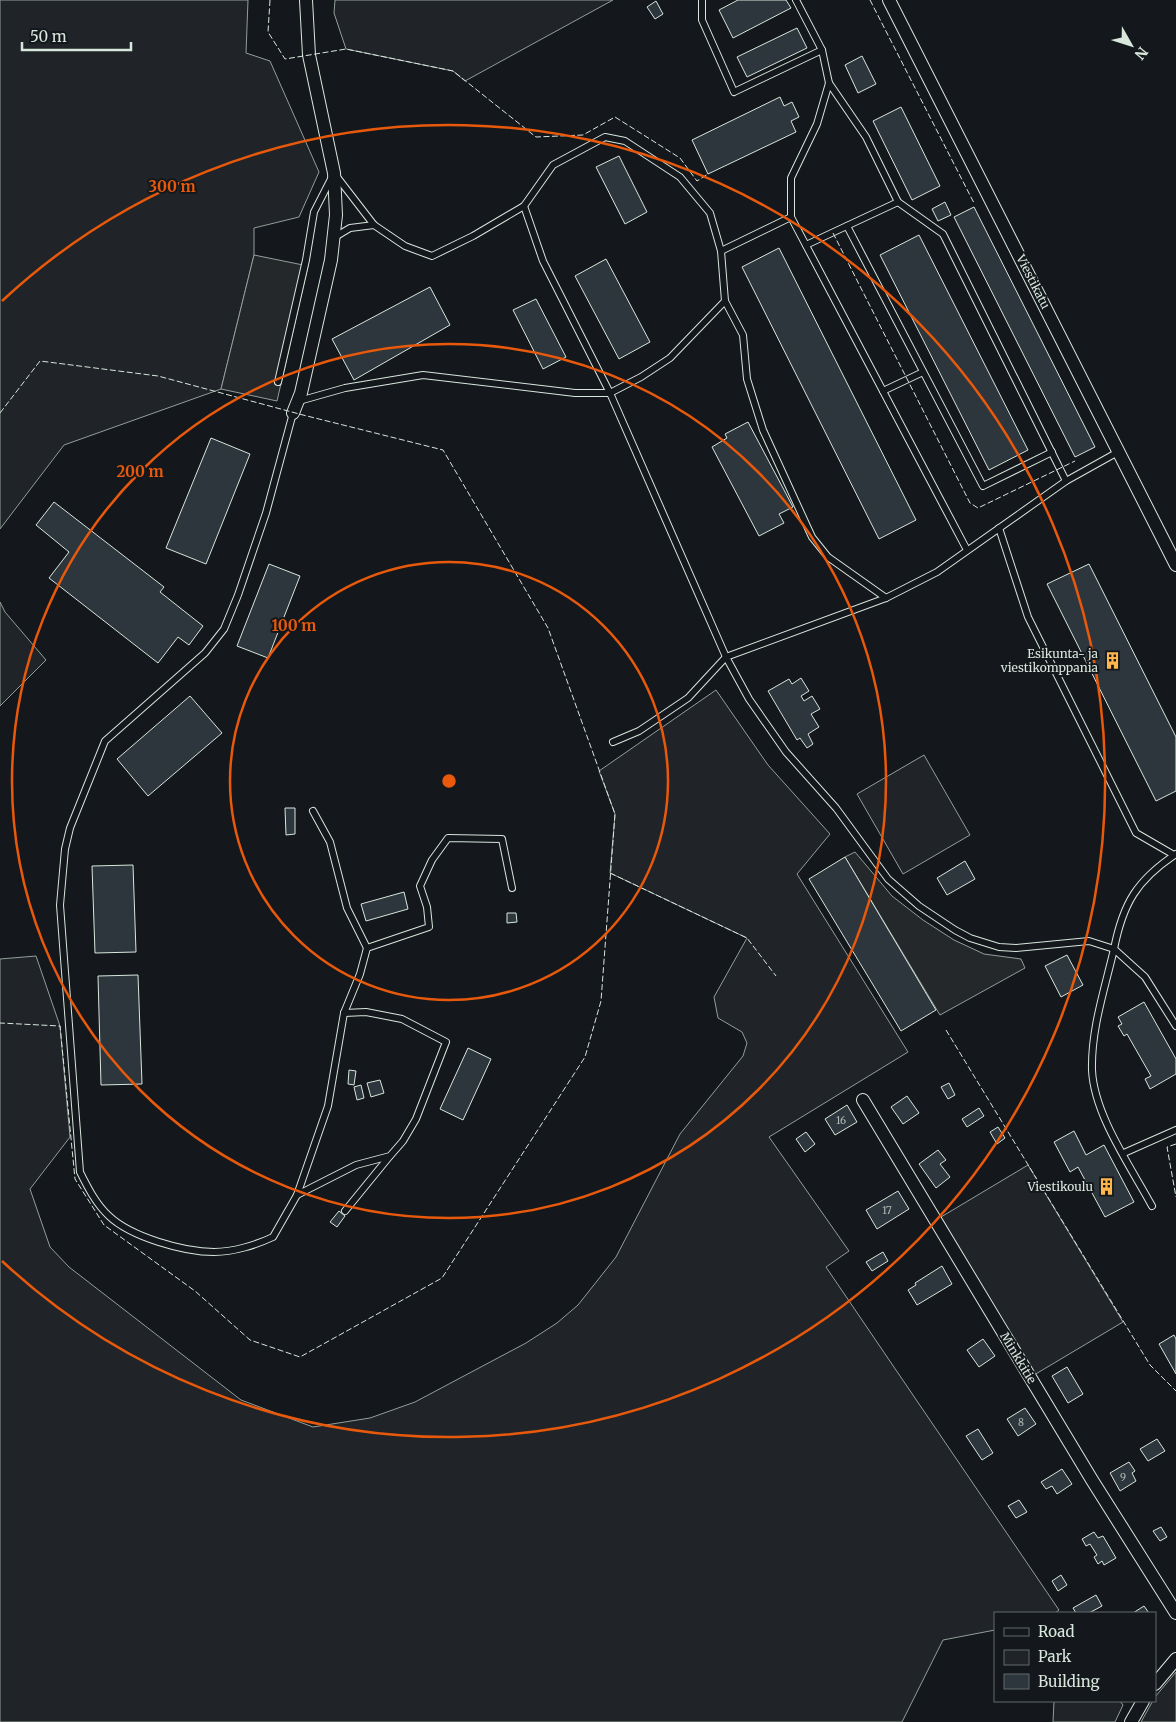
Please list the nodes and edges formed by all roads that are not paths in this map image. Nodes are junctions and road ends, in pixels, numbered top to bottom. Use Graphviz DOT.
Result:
graph roads {
  1 [pos="306,0"];
  2 [pos="702,0"];
  3 [pos="796,0"];
  4 [pos="889,0"];
  5 [pos="822,50"];
  6 [pos="829,83"];
  7 [pos="334,173"];
  8 [pos="898,202"];
  9 [pos="524,206"];
  10 [pos="792,217"];
  11 [pos="374,224"];
  12 [pos="847,226"];
  13 [pos="334,238"];
  14 [pos="806,245"];
  15 [pos="720,251"];
  16 [pos="725,301"];
  17 [pos="923,372"];
  18 [pos="278,382"];
  19 [pos="883,391"];
  20 [pos="610,393"];
  21 [pos="295,407"];
  22 [pos="1120,451"];
  23 [pos="1052,452"];
  24 [pos="1066,481"];
  25 [pos="999,528"];
  26 [pos="967,550"];
  27 [pos="1176,565"];
  28 [pos="886,598"];
  29 [pos="726,657"];
  30 [pos="613,742"];
  31 [pos="313,811"];
  32 [pos="1175,855"];
  33 [pos="512,888"];
  34 [pos="367,948"];
  35 [pos="1114,949"];
  36 [pos="344,1013"];
  37 [pos="1176,1026"];
  38 [pos="863,1100"];
  39 [pos="1176,1130"];
  40 [pos="1124,1153"];
  41 [pos="390,1156"];
  42 [pos="297,1195"];
  43 [pos="1152,1206"];
  44 [pos="346,1211"];
  45 [pos="1176,1613"];
  46 [pos="1176,1659"];
  47 [pos="1156,1683"];
  48 [pos="1142,1702"];
  49 [pos="1131,1722"];
  1 -- 7 [label="street"];
  2 -- 5 [label="lane"];
  3 -- 5 [label="lane"];
  4 -- 22 [label="street, Viestikatu"];
  5 -- 6 [label="lane"];
  6 -- 8 [label="lane"];
  6 -- 10 [label="lane"];
  7 -- 11 [label="lane"];
  7 -- 13 [label="street"];
  7 -- 18 [label="lane"];
  8 -- 12 [label="lane"];
  8 -- 23 [label="lane"];
  9 -- 11 [label="lane"];
  9 -- 15 [label="lane"];
  9 -- 20 [label="lane"];
  10 -- 14 [label="lane"];
  10 -- 15 [label="lane"];
  11 -- 13 [label="lane"];
  12 -- 14 [label="lane"];
  12 -- 17 [label="lane"];
  13 -- 21 [label="street"];
  14 -- 19 [label="lane"];
  15 -- 16 [label="lane"];
  16 -- 20 [label="lane"];
  16 -- 28 [label="lane"];
  17 -- 19 [label="lane"];
  17 -- 23 [label="lane"];
  19 -- 26 [label="lane"];
  20 -- 21 [label="lane"];
  20 -- 29 [label="lane"];
  21 -- 42 [label="lane"];
  22 -- 24 [label="lane"];
  22 -- 27 [label="street, Viestikatu"];
  23 -- 24 [label="lane"];
  24 -- 25 [label="lane"];
  25 -- 26 [label="lane"];
  25 -- 32 [label="lane"];
  26 -- 28 [label="lane"];
  28 -- 29 [label="lane"];
  29 -- 30 [label="lane"];
  29 -- 35 [label="lane"];
  31 -- 34 [label="lane"];
  32 -- 35 [label="lane"];
  33 -- 34 [label="lane"];
  34 -- 36 [label="lane"];
  35 -- 37 [label="lane"];
  35 -- 40 [label="lane"];
  36 -- 41 [label="lane"];
  36 -- 42 [label="lane"];
  38 -- 45 [label="street, Minkkitie"];
  39 -- 40 [label="lane"];
  40 -- 43 [label="lane"];
  41 -- 42 [label="lane"];
  41 -- 44 [label="lane"];
  46 -- 47 [label="street"];
  48 -- 49 [label="street"];
}
